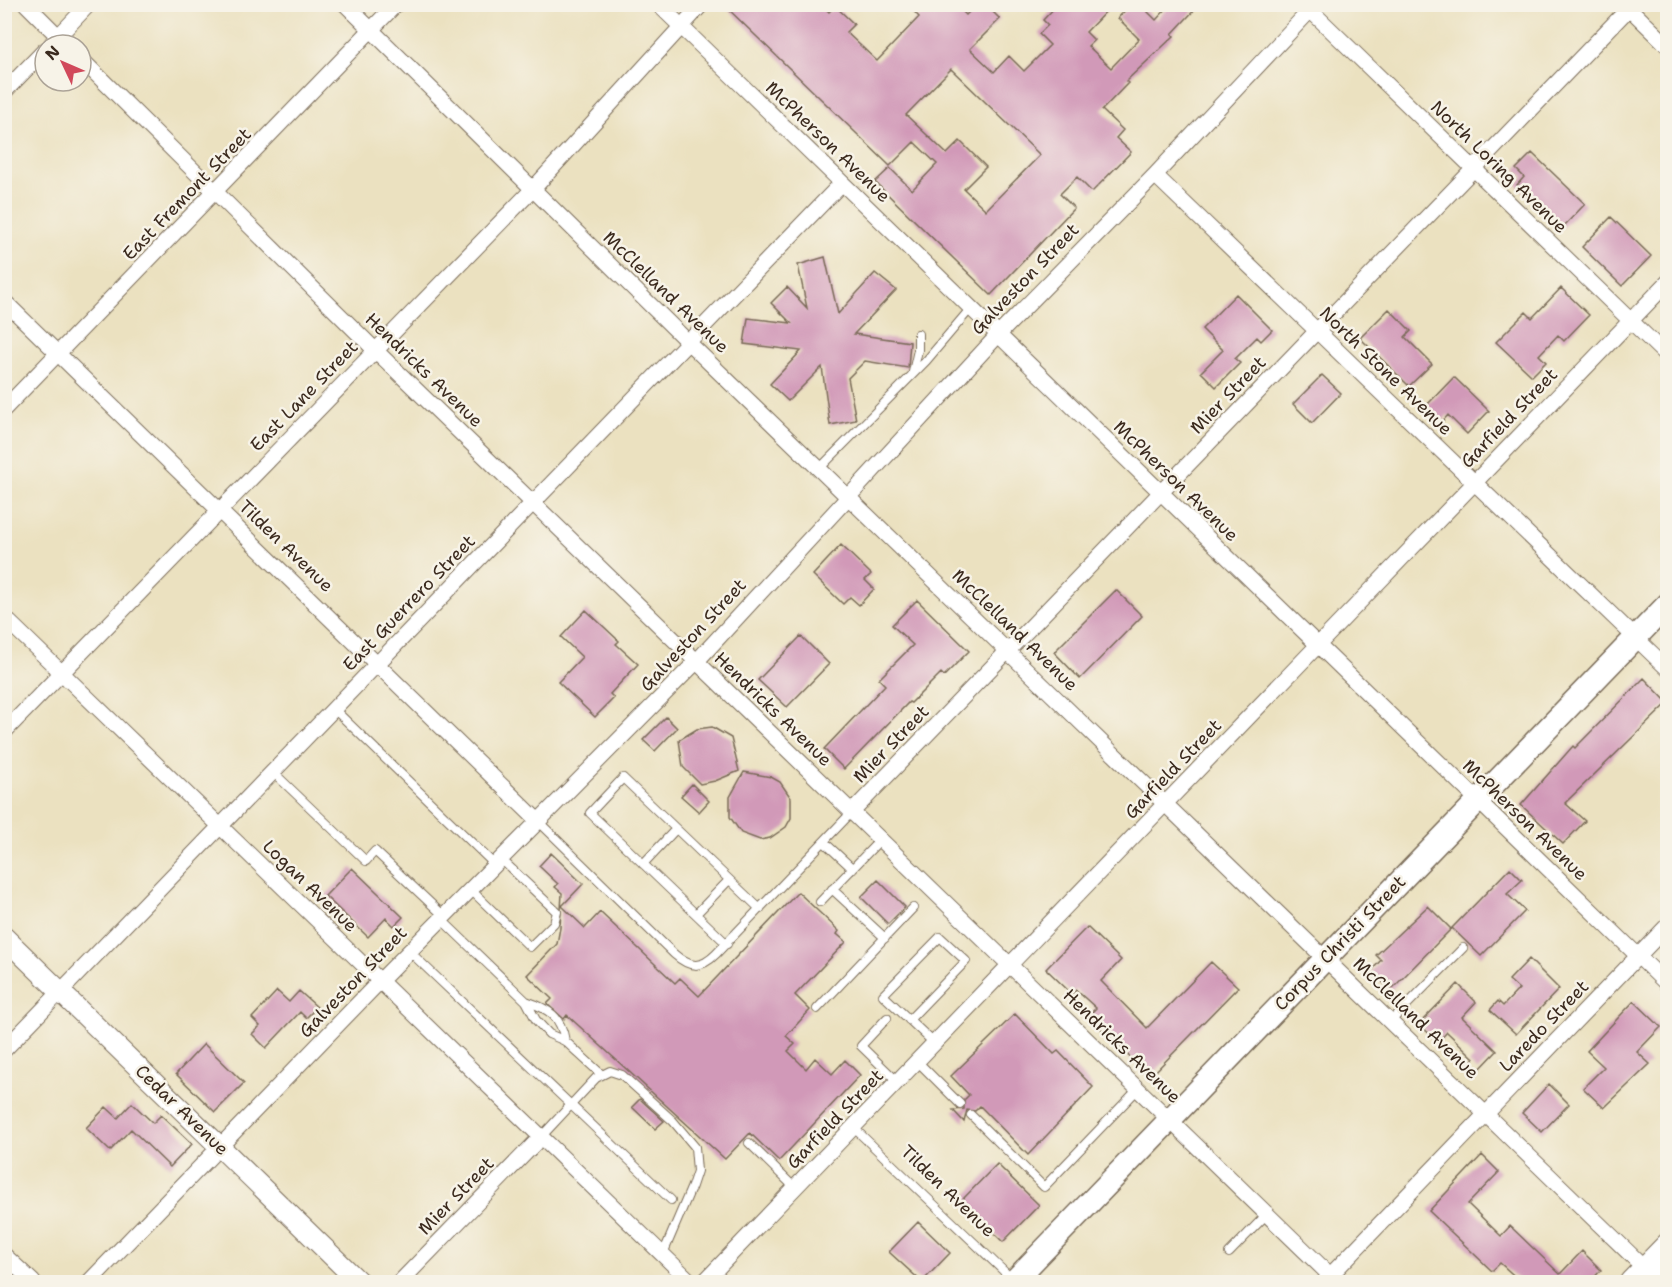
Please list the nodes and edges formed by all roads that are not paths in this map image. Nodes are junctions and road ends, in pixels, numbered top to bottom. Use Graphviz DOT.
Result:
graph roads {
  1 [pos="26,4"];
  2 [pos="89,4"];
  3 [pos="345,4"];
  4 [pos="396,4"];
  5 [pos="658,4"];
  6 [pos="702,4"];
  7 [pos="1629,6"];
  8 [pos="1310,7"];
  9 [pos="681,26"];
  10 [pos="371,30"];
  11 [pos="50,33"];
  12 [pos="65,33"];
  13 [pos="1668,46"];
  14 [pos="33,62"];
  15 [pos="93,71"];
  16 [pos="4,92"];
  17 [pos="1474,169"];
  18 [pos="1155,175"];
  19 [pos="842,183"];
  20 [pos="533,189"];
  21 [pos="217,191"];
  22 [pos="1668,282"];
  23 [pos="4,301"];
  24 [pos="971,308"];
  25 [pos="1630,321"];
  26 [pos="1317,332"];
  27 [pos="918,333"];
  28 [pos="999,334"];
  29 [pos="688,342"];
  30 [pos="375,350"];
  31 [pos="58,354"];
  32 [pos="1668,357"];
  33 [pos="913,374"];
  34 [pos="4,409"];
  35 [pos="820,468"];
  36 [pos="1474,483"];
  37 [pos="1160,494"];
  38 [pos="849,495"];
  39 [pos="532,503"];
  40 [pos="220,510"];
  41 [pos="1668,604"];
  42 [pos="4,617"];
  43 [pos="1635,638"];
  44 [pos="1319,646"];
  45 [pos="1008,651"];
  46 [pos="696,662"];
  47 [pos="378,664"];
  48 [pos="1668,669"];
  49 [pos="62,674"];
  50 [pos="334,709"];
  51 [pos="4,732"];
  52 [pos="273,772"];
  53 [pos="1478,801"];
  54 [pos="1166,804"];
  55 [pos="852,812"];
  56 [pos="538,821"];
  57 [pos="221,827"];
  58 [pos="676,829"];
  59 [pos="880,840"];
  60 [pos="824,842"];
  61 [pos="498,862"];
  62 [pos="643,864"];
  63 [pos="852,868"];
  64 [pos="729,880"];
  65 [pos="832,889"];
  66 [pos="471,890"];
  67 [pos="820,902"];
  68 [pos="913,908"];
  69 [pos="760,909"];
  70 [pos="696,914"];
  71 [pos="443,918"];
  72 [pos="1668,925"];
  73 [pos="4,937"];
  74 [pos="885,938"];
  75 [pos="727,944"];
  76 [pos="1463,948"];
  77 [pos="410,952"];
  78 [pos="1638,956"];
  79 [pos="1326,958"];
  80 [pos="1011,965"];
  81 [pos="380,981"];
  82 [pos="1668,985"];
  83 [pos="61,992"];
  84 [pos="526,1001"];
  85 [pos="817,1009"];
  86 [pos="887,1018"];
  87 [pos="909,1020"];
  88 [pos="1391,1021"];
  89 [pos="566,1041"];
  90 [pos="934,1044"];
  91 [pos="4,1050"];
  92 [pos="917,1061"];
  93 [pos="600,1074"];
  94 [pos="898,1082"];
  95 [pos="1138,1089"];
  96 [pos="960,1104"];
  97 [pos="571,1105"];
  98 [pos="1486,1114"];
  99 [pos="971,1115"];
  100 [pos="1170,1120"];
  101 [pos="853,1127"];
  102 [pos="540,1138"];
  103 [pos="748,1143"];
  104 [pos="220,1148"];
  105 [pos="795,1188"];
  106 [pos="671,1200"];
  107 [pos="1267,1214"];
  108 [pos="1668,1245"];
  109 [pos="1229,1253"];
  110 [pos="663,1254"];
  111 [pos="4,1255"];
  112 [pos="1645,1278"];
  113 [pos="1331,1280"];
  114 [pos="33,1282"];
  115 [pos="89,1282"];
  116 [pos="359,1282"];
  117 [pos="400,1282"];
  118 [pos="691,1282"];
  119 [pos="705,1282"];
  120 [pos="1014,1282"];
  1 -- 11 [label="street"];
  2 -- 12 [label="street"];
  3 -- 10 [label="street, McClelland Avenue"];
  4 -- 10 [label="street, East Fremont Street"];
  5 -- 9 [label="street, McPherson Avenue"];
  6 -- 9 [label="street, East Lane Street"];
  7 -- 13 [label="street"];
  7 -- 17 [label="street, Mier Street"];
  8 -- 17 [label="street, North Loring Avenue"];
  8 -- 18 [label="street, Galveston Street"];
  9 -- 19 [label="street, McPherson Avenue"];
  9 -- 20 [label="street, East Lane Street"];
  10 -- 20 [label="street, McClelland Avenue"];
  10 -- 21 [label="street, East Fremont Street"];
  14 -- 16 [label="street"];
  15 -- 21 [label="street, Hendricks Avenue"];
  17 -- 25 [label="street, North Loring Avenue"];
  17 -- 26 [label="street, Mier Street"];
  18 -- 26 [label="street, North Stone Avenue"];
  18 -- 28 [label="street, Galveston Street"];
  19 -- 24 [label="street, McPherson Avenue"];
  19 -- 29 [label="street, East Guerrero Street"];
  20 -- 29 [label="street, McClelland Avenue"];
  20 -- 30 [label="street, East Lane Street"];
  21 -- 30 [label="street, Hendricks Avenue"];
  21 -- 31 [label="street, East Fremont Street"];
  22 -- 25 [label="street, Garfield Street"];
  23 -- 31 [label="street, Tilden Avenue"];
  24 -- 28 [label="street, McPherson Avenue"];
  24 -- 33 [label="lane"];
  25 -- 32 [label="street, North Loring Avenue"];
  25 -- 36 [label="street, Garfield Street"];
  26 -- 36 [label="street, North Stone Avenue"];
  26 -- 37 [label="street, Mier Street"];
  27 -- 33 [label="lane"];
  28 -- 37 [label="street, McPherson Avenue"];
  28 -- 38 [label="street, Galveston Street"];
  29 -- 35 [label="street, McClelland Avenue"];
  29 -- 39 [label="street, East Guerrero Street"];
  30 -- 39 [label="street, Hendricks Avenue"];
  30 -- 40 [label="street, East Lane Street"];
  31 -- 34 [label="street, East Fremont Street"];
  31 -- 40 [label="street, Tilden Avenue"];
  33 -- 35 [label="lane"];
  35 -- 38 [label="street, McClelland Avenue"];
  36 -- 43 [label="street, North Stone Avenue"];
  36 -- 44 [label="street, Garfield Street"];
  37 -- 44 [label="street, McPherson Avenue"];
  37 -- 45 [label="street, Mier Street"];
  38 -- 45 [label="street, McClelland Avenue"];
  38 -- 46 [label="street, Galveston Street"];
  39 -- 46 [label="street, Hendricks Avenue"];
  39 -- 47 [label="street, East Guerrero Street"];
  40 -- 47 [label="street, Tilden Avenue"];
  40 -- 49 [label="street, East Lane Street"];
  41 -- 43 [label="main road, Corpus Christi Street"];
  42 -- 49 [label="street, Logan Avenue"];
  43 -- 48 [label="street, North Stone Avenue"];
  43 -- 53 [label="main road, Corpus Christi Street"];
  44 -- 53 [label="street, McPherson Avenue"];
  44 -- 54 [label="street, Garfield Street"];
  45 -- 54 [label="street, McClelland Avenue"];
  45 -- 55 [label="street, Mier Street"];
  46 -- 55 [label="street, Hendricks Avenue"];
  46 -- 56 [label="street, Galveston Street"];
  47 -- 50 [label="street, East Guerrero Street"];
  47 -- 56 [label="street, Tilden Avenue"];
  49 -- 51 [label="street, East Lane Street"];
  49 -- 57 [label="street, Logan Avenue"];
  50 -- 52 [label="street, East Guerrero Street"];
  50 -- 61 [label="lane"];
  52 -- 57 [label="street, East Guerrero Street"];
  52 -- 71 [label="lane"];
  53 -- 78 [label="street, McPherson Avenue"];
  53 -- 79 [label="main road, Corpus Christi Street"];
  54 -- 79 [label="street, McClelland Avenue"];
  54 -- 80 [label="street, Garfield Street"];
  55 -- 59 [label="street, Hendricks Avenue"];
  55 -- 60 [label="lane"];
  56 -- 61 [label="street, Galveston Street"];
  56 -- 75 [label="lane"];
  57 -- 81 [label="street, Logan Avenue"];
  57 -- 83 [label="street, East Guerrero Street"];
  58 -- 62 [label="lane"];
  58 -- 62 [label="lane"];
  58 -- 64 [label="lane"];
  59 -- 63 [label="lane"];
  59 -- 80 [label="street, Hendricks Avenue"];
  60 -- 63 [label="lane"];
  60 -- 69 [label="lane"];
  61 -- 66 [label="street, Galveston Street"];
  61 -- 66 [label="lane"];
  62 -- 70 [label="lane"];
  63 -- 65 [label="lane"];
  64 -- 69 [label="lane"];
  64 -- 70 [label="lane"];
  65 -- 67 [label="lane"];
  65 -- 74 [label="lane"];
  66 -- 71 [label="street, Galveston Street"];
  68 -- 74 [label="lane"];
  69 -- 75 [label="lane"];
  70 -- 75 [label="lane"];
  71 -- 77 [label="street, Galveston Street"];
  71 -- 84 [label="lane"];
  72 -- 78 [label="street, Laredo Street"];
  73 -- 83 [label="street, Cedar Avenue"];
  74 -- 85 [label="lane"];
  76 -- 88 [label="lane"];
  77 -- 81 [label="street, Galveston Street"];
  77 -- 97 [label="lane"];
  78 -- 82 [label="street, McPherson Avenue"];
  78 -- 98 [label="street, Laredo Street"];
  79 -- 88 [label="street, McClelland Avenue"];
  79 -- 100 [label="main road, Corpus Christi Street"];
  80 -- 90 [label="street, Garfield Street"];
  80 -- 95 [label="street, Hendricks Avenue"];
  81 -- 102 [label="street, Logan Avenue"];
  81 -- 104 [label="street, Galveston Street"];
  83 -- 91 [label="street, East Guerrero Street"];
  83 -- 104 [label="street, Cedar Avenue"];
  84 -- 89 [label="lane"];
  84 -- 89 [label="lane"];
  86 -- 94 [label="lane"];
  87 -- 87 [label="lane"];
  87 -- 90 [label="lane"];
  88 -- 98 [label="street, McClelland Avenue"];
  89 -- 93 [label="lane"];
  90 -- 92 [label="street, Garfield Street"];
  92 -- 94 [label="street, Garfield Street"];
  92 -- 96 [label="lane"];
  93 -- 97 [label="lane"];
  93 -- 110 [label="lane"];
  94 -- 101 [label="street, Garfield Street"];
  95 -- 99 [label="lane"];
  95 -- 100 [label="street, Hendricks Avenue"];
  97 -- 102 [label="lane"];
  97 -- 106 [label="lane"];
  98 -- 112 [label="street, McClelland Avenue"];
  98 -- 113 [label="street, Laredo Street"];
  100 -- 107 [label="street, Hendricks Avenue"];
  100 -- 120 [label="main road, Corpus Christi Street"];
  101 -- 105 [label="street, Garfield Street"];
  101 -- 120 [label="lane, Tilden Avenue"];
  102 -- 110 [label="street, Logan Avenue"];
  102 -- 117 [label="street, Mier Street"];
  103 -- 105 [label="lane"];
  104 -- 115 [label="street, Galveston Street"];
  104 -- 116 [label="street, Cedar Avenue"];
  105 -- 119 [label="street, Garfield Street"];
  107 -- 109 [label="lane"];
  107 -- 113 [label="street, Hendricks Avenue"];
  108 -- 112 [label="main road"];
  110 -- 118 [label="street, Logan Avenue"];
  111 -- 114 [label="street"];
}
